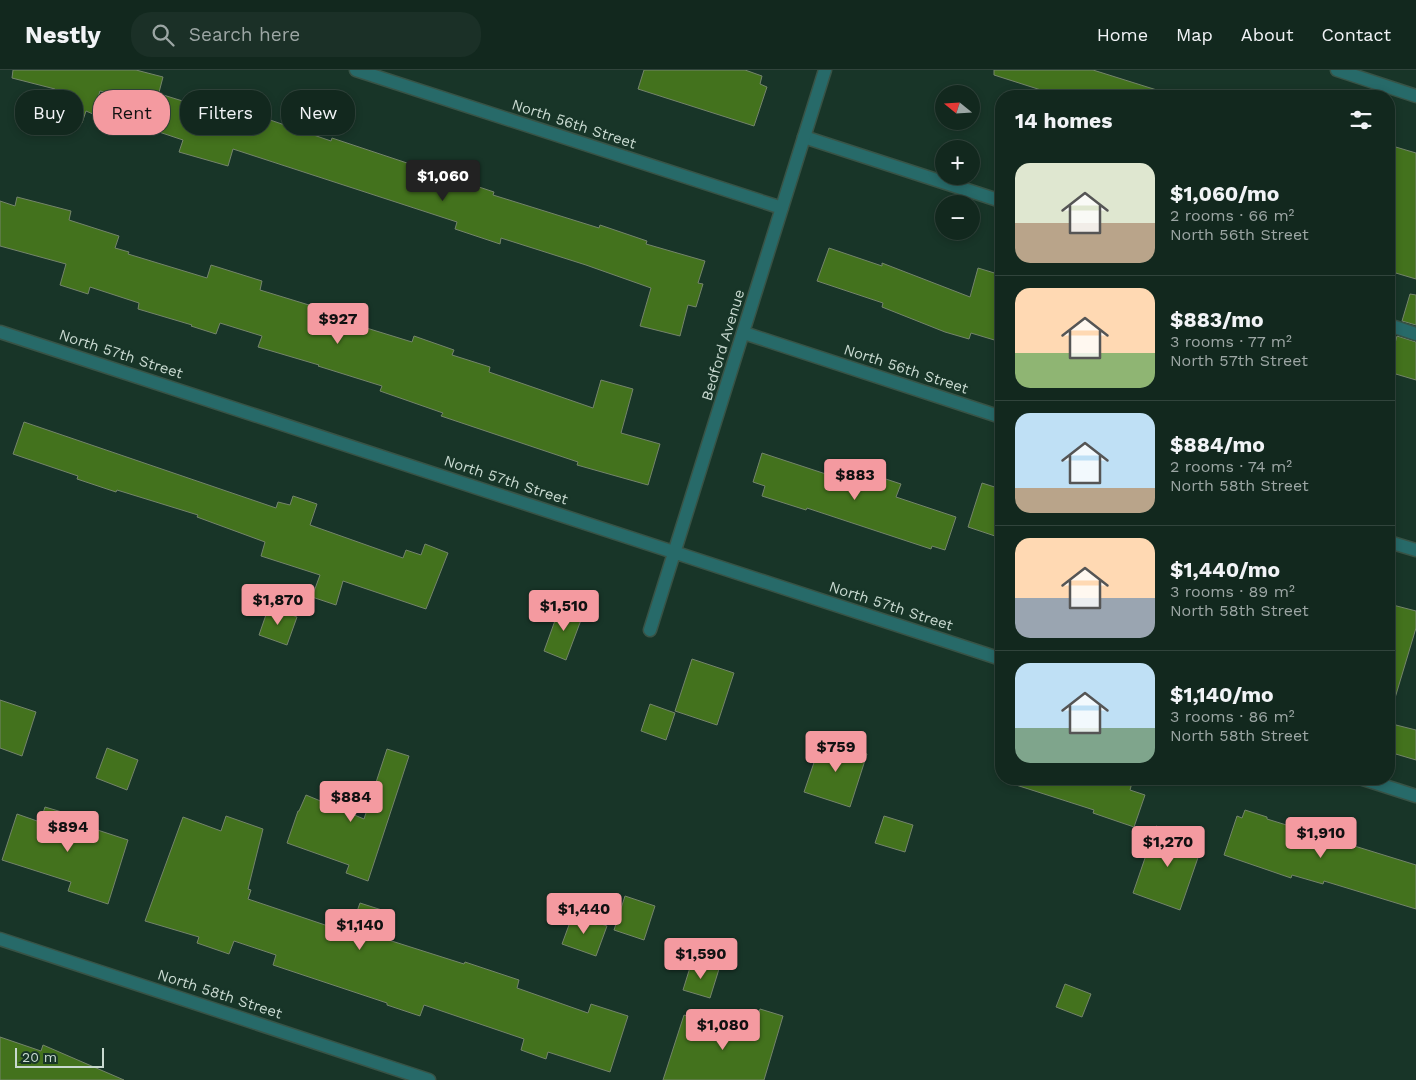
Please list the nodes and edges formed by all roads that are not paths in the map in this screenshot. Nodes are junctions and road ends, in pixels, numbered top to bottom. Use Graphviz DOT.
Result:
graph roads {
  1 [pos="356,70"];
  2 [pos="825,70"];
  3 [pos="1337,70"];
  4 [pos="1416,96"];
  5 [pos="804,137"];
  6 [pos="995,199"];
  7 [pos="782,208"];
  8 [pos="1395,327"];
  9 [pos="0,332"];
  10 [pos="744,333"];
  11 [pos="1416,334"];
  12 [pos="995,414"];
  13 [pos="1395,544"];
  14 [pos="1416,550"];
  15 [pos="674,552"];
  16 [pos="650,630"];
  17 [pos="995,657"];
  18 [pos="1382,785"];
  19 [pos="1416,796"];
  20 [pos="0,939"];
  21 [pos="429,1080"];
  1 -- 7 [label="street, North 56th Street"];
  2 -- 5 [label="street, Bedford Avenue"];
  3 -- 4 [label="street"];
  5 -- 6 [label="street"];
  5 -- 7 [label="street, Bedford Avenue"];
  7 -- 10 [label="street, Bedford Avenue"];
  8 -- 11 [label="street"];
  9 -- 15 [label="street, North 57th Street"];
  10 -- 12 [label="street, North 56th Street"];
  10 -- 15 [label="street, Bedford Avenue"];
  13 -- 14 [label="street"];
  15 -- 16 [label="street, Bedford Avenue"];
  15 -- 17 [label="street, North 57th Street"];
  18 -- 19 [label="street"];
  20 -- 21 [label="street, North 58th Street"];
}
